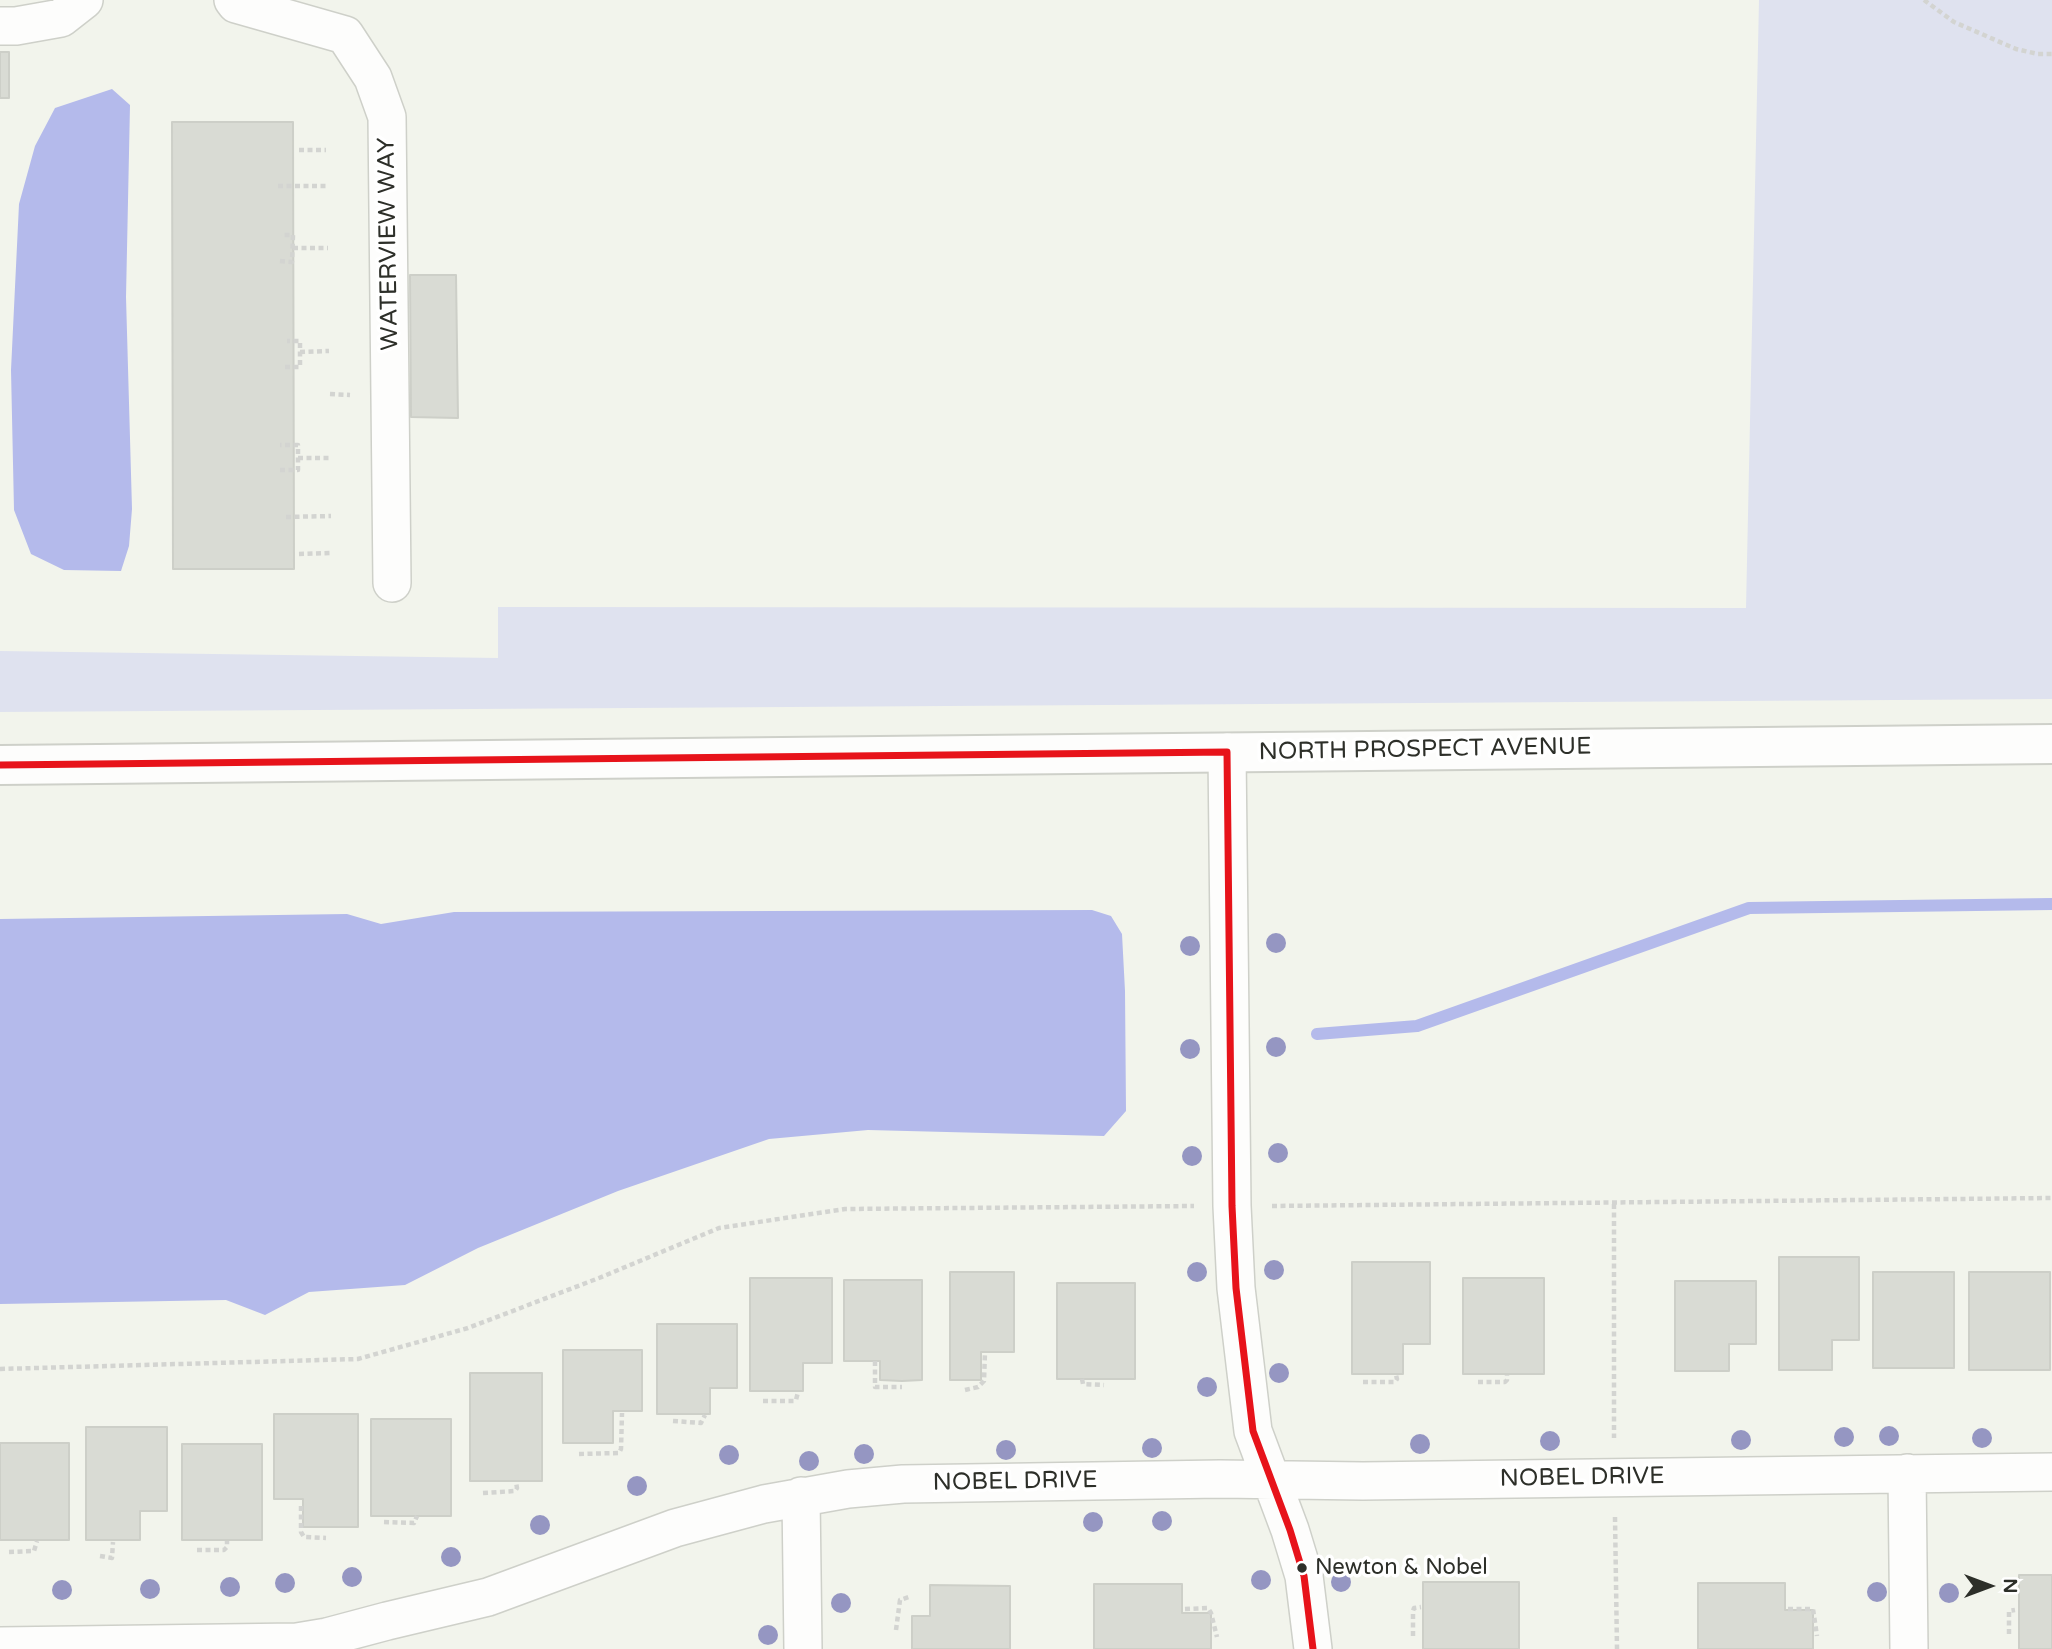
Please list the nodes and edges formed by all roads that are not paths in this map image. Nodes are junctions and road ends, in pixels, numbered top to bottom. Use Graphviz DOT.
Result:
graph roads {
  1 [pos="84,0"];
  2 [pos="233,0"];
  3 [pos="0,26"];
  4 [pos="392,583"];
  5 [pos="2052,744"];
  6 [pos="1227,752"];
  7 [pos="0,765"];
  8 [pos="2052,1472"];
  9 [pos="1907,1473"];
  10 [pos="1272,1480"];
  11 [pos="801,1496"];
  12 [pos="0,1646"];
  13 [pos="297,1646"];
  14 [pos="803,1649"];
  15 [pos="1313,1649"];
  16 [pos="1909,1649"];
  1 -- 3 [label="street"];
  2 -- 4 [label="street, WATERVIEW WAY"];
  5 -- 6 [label="street, NORTH PROSPECT AVENUE"];
  6 -- 7 [label="street, NORTH PROSPECT AVENUE"];
  6 -- 10 [label="street"];
  8 -- 9 [label="street, NOBEL DRIVE"];
  9 -- 10 [label="street, NOBEL DRIVE"];
  9 -- 16 [label="street"];
  10 -- 11 [label="street, NOBEL DRIVE"];
  10 -- 15 [label="street"];
  11 -- 13 [label="street, NOBEL DRIVE"];
  11 -- 14 [label="street"];
  12 -- 13 [label="street, NOBEL DRIVE"];
}
